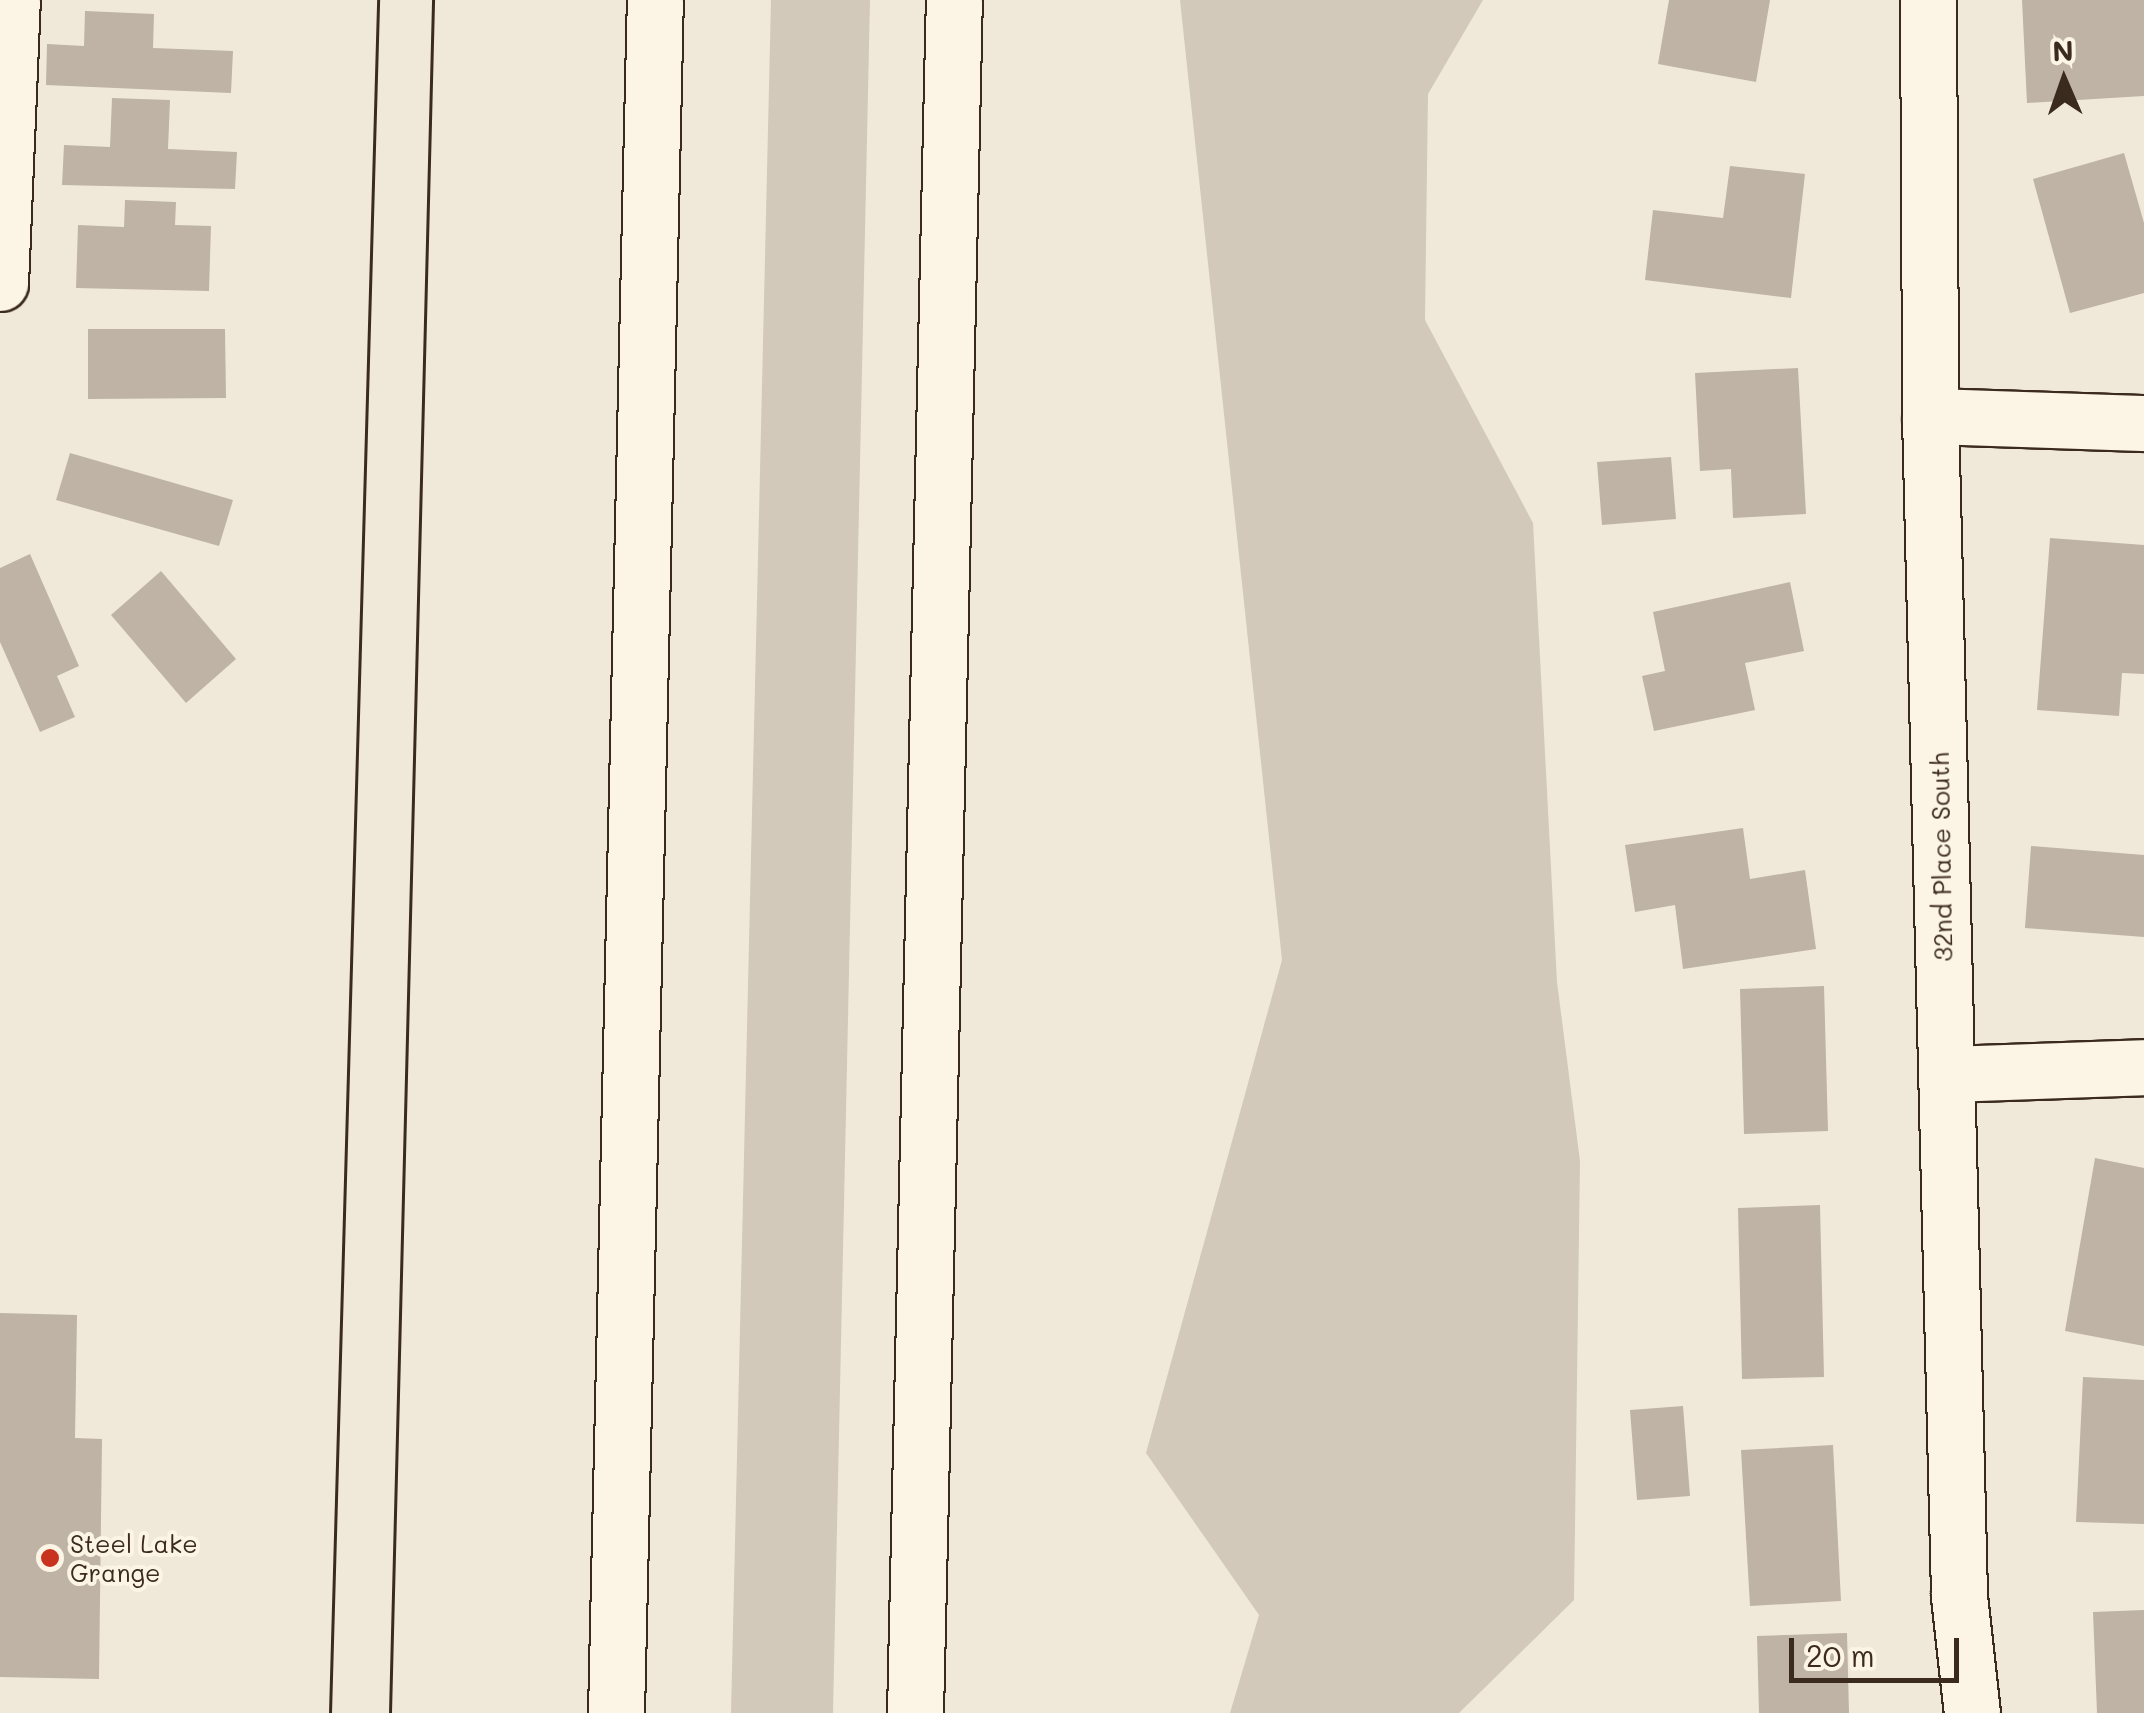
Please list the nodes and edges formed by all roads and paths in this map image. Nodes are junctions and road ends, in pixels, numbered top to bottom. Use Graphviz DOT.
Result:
graph roads {
  1 [pos="12,0"];
  2 [pos="655,0"];
  3 [pos="954,0"];
  4 [pos="1928,0"];
  5 [pos="0,283"];
  6 [pos="1930,416"];
  7 [pos="2144,423"];
  8 [pos="2144,1066"];
  9 [pos="1947,1074"];
  10 [pos="616,1713"];
  11 [pos="915,1713"];
  12 [pos="1972,1713"];
  1 -- 5 [label="main road"];
  2 -- 10 [label="main road"];
  3 -- 11 [label="main road"];
  4 -- 6 [label="main road, 32nd Place South"];
  6 -- 7 [label="main road"];
  6 -- 9 [label="main road, 32nd Place South"];
  8 -- 9 [label="main road"];
  9 -- 12 [label="main road, 32nd Place South"];
}
